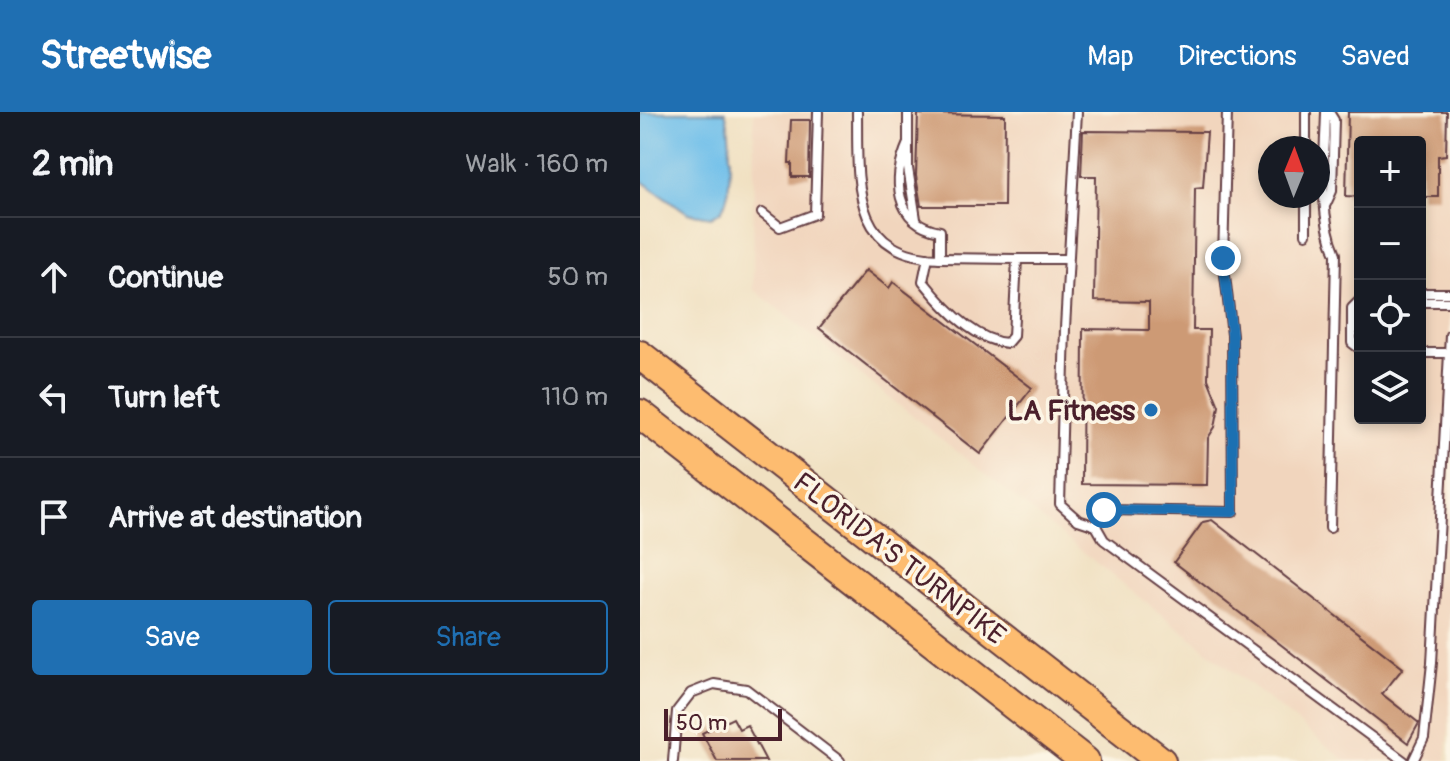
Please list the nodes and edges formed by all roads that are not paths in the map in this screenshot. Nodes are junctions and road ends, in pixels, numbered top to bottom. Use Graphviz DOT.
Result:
graph roads {
  1 [pos="818,112"];
  2 [pos="857,112"];
  3 [pos="908,112"];
  4 [pos="1077,112"];
  5 [pos="1227,112"];
  6 [pos="1306,112"];
  7 [pos="1327,112"];
  8 [pos="1306,136"];
  9 [pos="1306,208"];
  10 [pos="762,213"];
  11 [pos="1306,234"];
  12 [pos="928,257"];
  13 [pos="940,258"];
  14 [pos="1017,259"];
  15 [pos="1068,259"];
  16 [pos="1426,293"];
  17 [pos="1450,293"];
  18 [pos="1426,302"];
  19 [pos="1450,302"];
  20 [pos="1354,306"];
  21 [pos="1450,335"];
  22 [pos="1354,344"];
  23 [pos="1426,353"];
  24 [pos="1449,353"];
  25 [pos="640,355"];
  26 [pos="640,414"];
  27 [pos="1096,526"];
  28 [pos="1330,528"];
  29 [pos="673,761"];
  30 [pos="840,761"];
  31 [pos="1085,761"];
  32 [pos="1161,761"];
  33 [pos="1404,761"];
  34 [pos="1413,761"];
  1 -- 10 [label="lane"];
  2 -- 12 [label="lane"];
  3 -- 13 [label="lane"];
  4 -- 15 [label="lane"];
  5 -- 27 [label="lane"];
  6 -- 8 [label="lane"];
  7 -- 28 [label="lane"];
  9 -- 11 [label="lane"];
  12 -- 13 [label="lane"];
  12 -- 14 [label="lane"];
  13 -- 14 [label="lane"];
  14 -- 15 [label="lane"];
  15 -- 27 [label="lane"];
  16 -- 17 [label="lane"];
  18 -- 19 [label="lane"];
  20 -- 22 [label="lane"];
  21 -- 24 [label="lane"];
  23 -- 24 [label="lane"];
  24 -- 34 [label="lane"];
  25 -- 32 [label="highway, FLORIDA'S TURNPIKE"];
  26 -- 31 [label="highway, FLORIDA'S TURNPIKE"];
  27 -- 33 [label="lane"];
  29 -- 30 [label="lane"];
}
